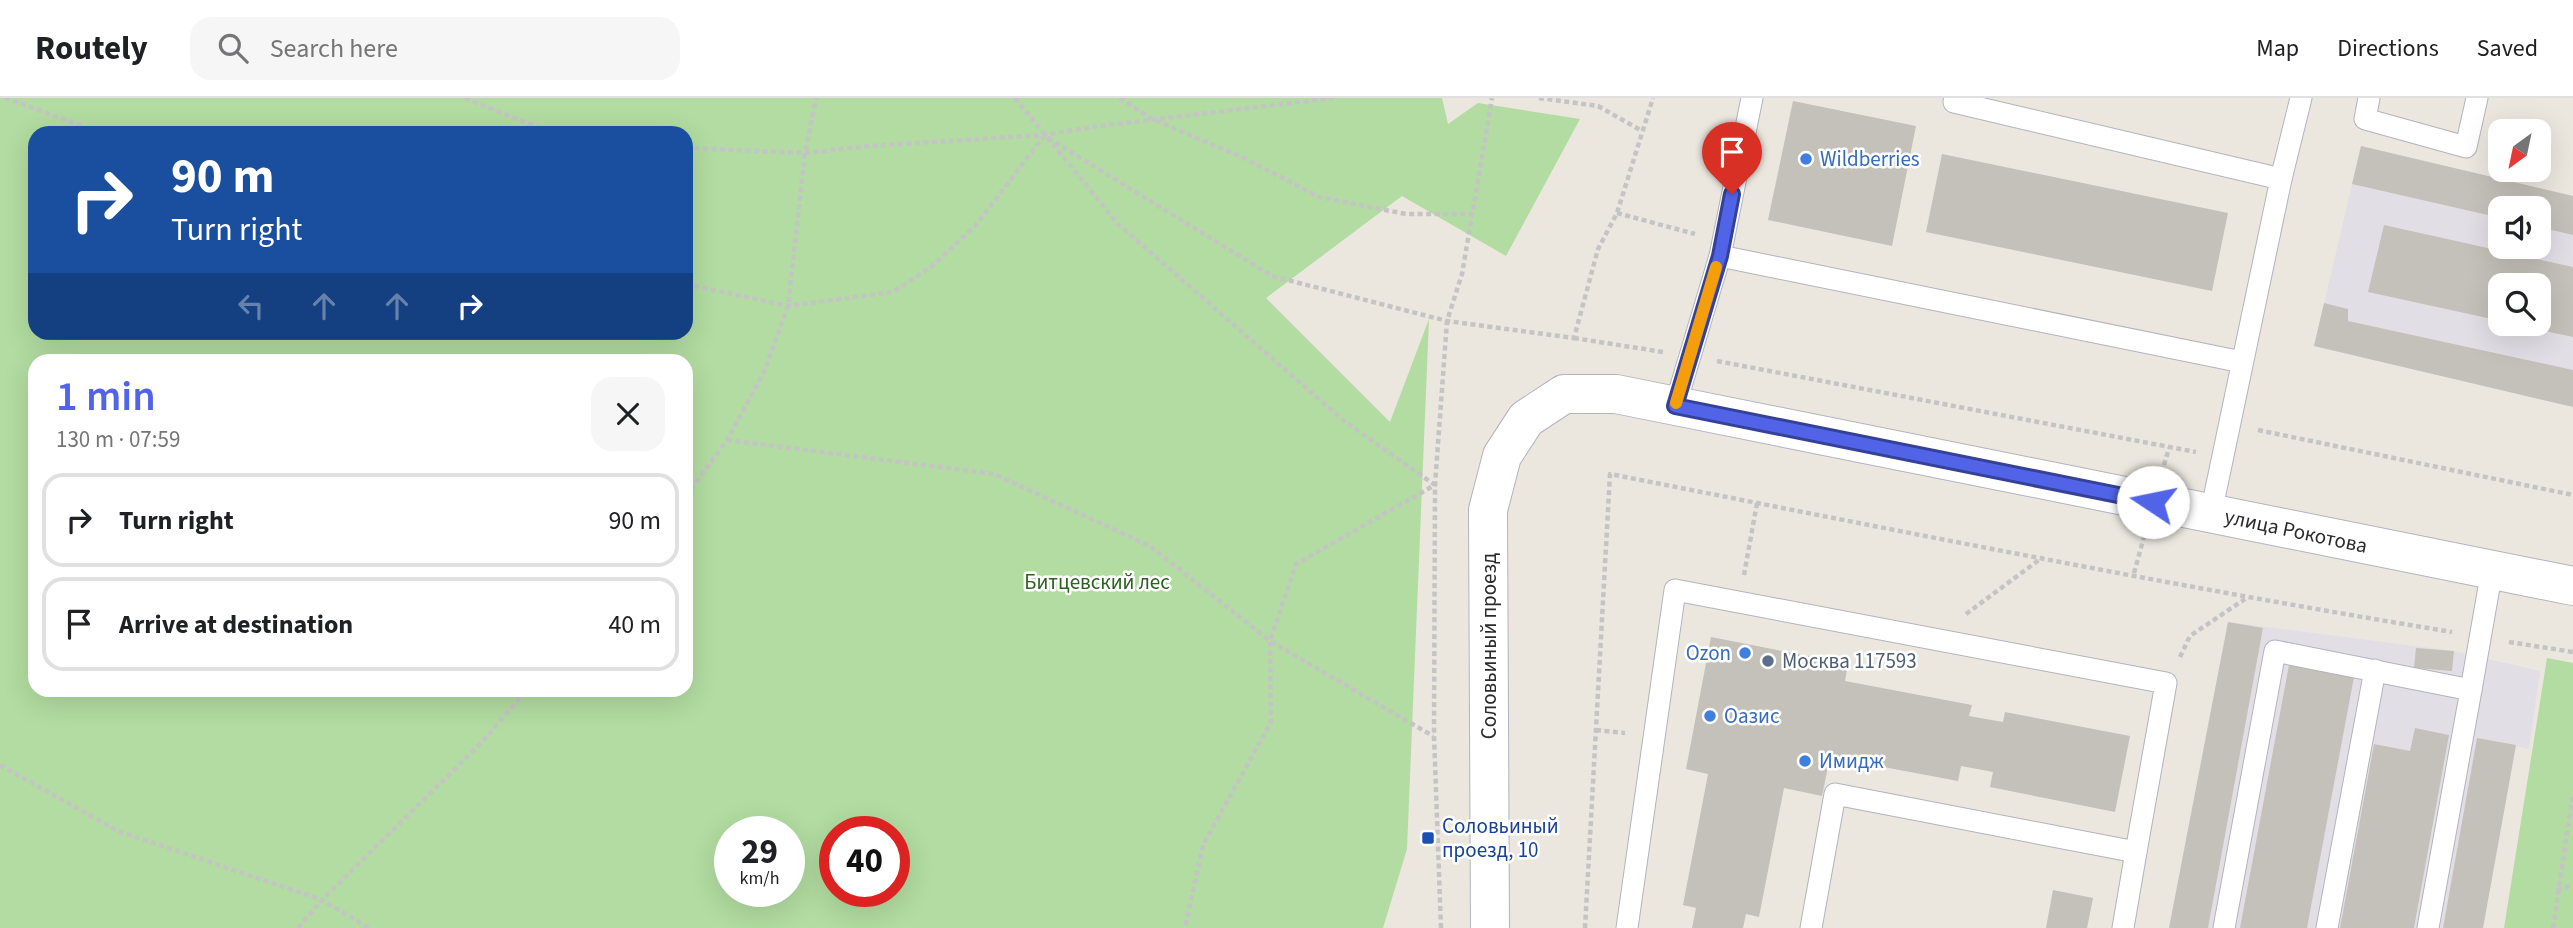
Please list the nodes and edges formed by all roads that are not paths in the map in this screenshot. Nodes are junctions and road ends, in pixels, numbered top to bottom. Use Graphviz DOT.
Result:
graph roads {
  1 [pos="1752,98"];
  2 [pos="1955,98"];
  3 [pos="2301,98"];
  4 [pos="2369,98"];
  5 [pos="2477,98"];
  6 [pos="2281,179"];
  7 [pos="1721,249"];
  8 [pos="2242,362"];
  9 [pos="1564,394"];
  10 [pos="1675,406"];
  11 [pos="2211,513"];
  12 [pos="2492,570"];
  13 [pos="2573,586"];
  14 [pos="2375,670"];
  15 [pos="2471,690"];
  16 [pos="2136,852"];
  17 [pos="1490,928"];
  18 [pos="1627,928"];
  19 [pos="1811,928"];
  20 [pos="2123,928"];
  21 [pos="2224,928"];
  22 [pos="2327,928"];
  23 [pos="2428,928"];
  1 -- 7 [label="lane"];
  2 -- 6 [label="lane"];
  3 -- 6 [label="lane"];
  4 -- 5 [label="lane"];
  6 -- 8 [label="lane"];
  7 -- 8 [label="lane"];
  7 -- 10 [label="lane"];
  8 -- 11 [label="lane"];
  9 -- 10 [label="street, улица Рокотова"];
  9 -- 17 [label="street, Соловьиный проезд"];
  10 -- 11 [label="street, улица Рокотова"];
  11 -- 12 [label="street, улица Рокотова"];
  12 -- 13 [label="street, улица Рокотова"];
  12 -- 15 [label="lane"];
  14 -- 15 [label="lane"];
  14 -- 21 [label="lane"];
  14 -- 22 [label="lane"];
  15 -- 23 [label="lane"];
  16 -- 18 [label="lane"];
  16 -- 19 [label="lane"];
  16 -- 20 [label="lane"];
}
